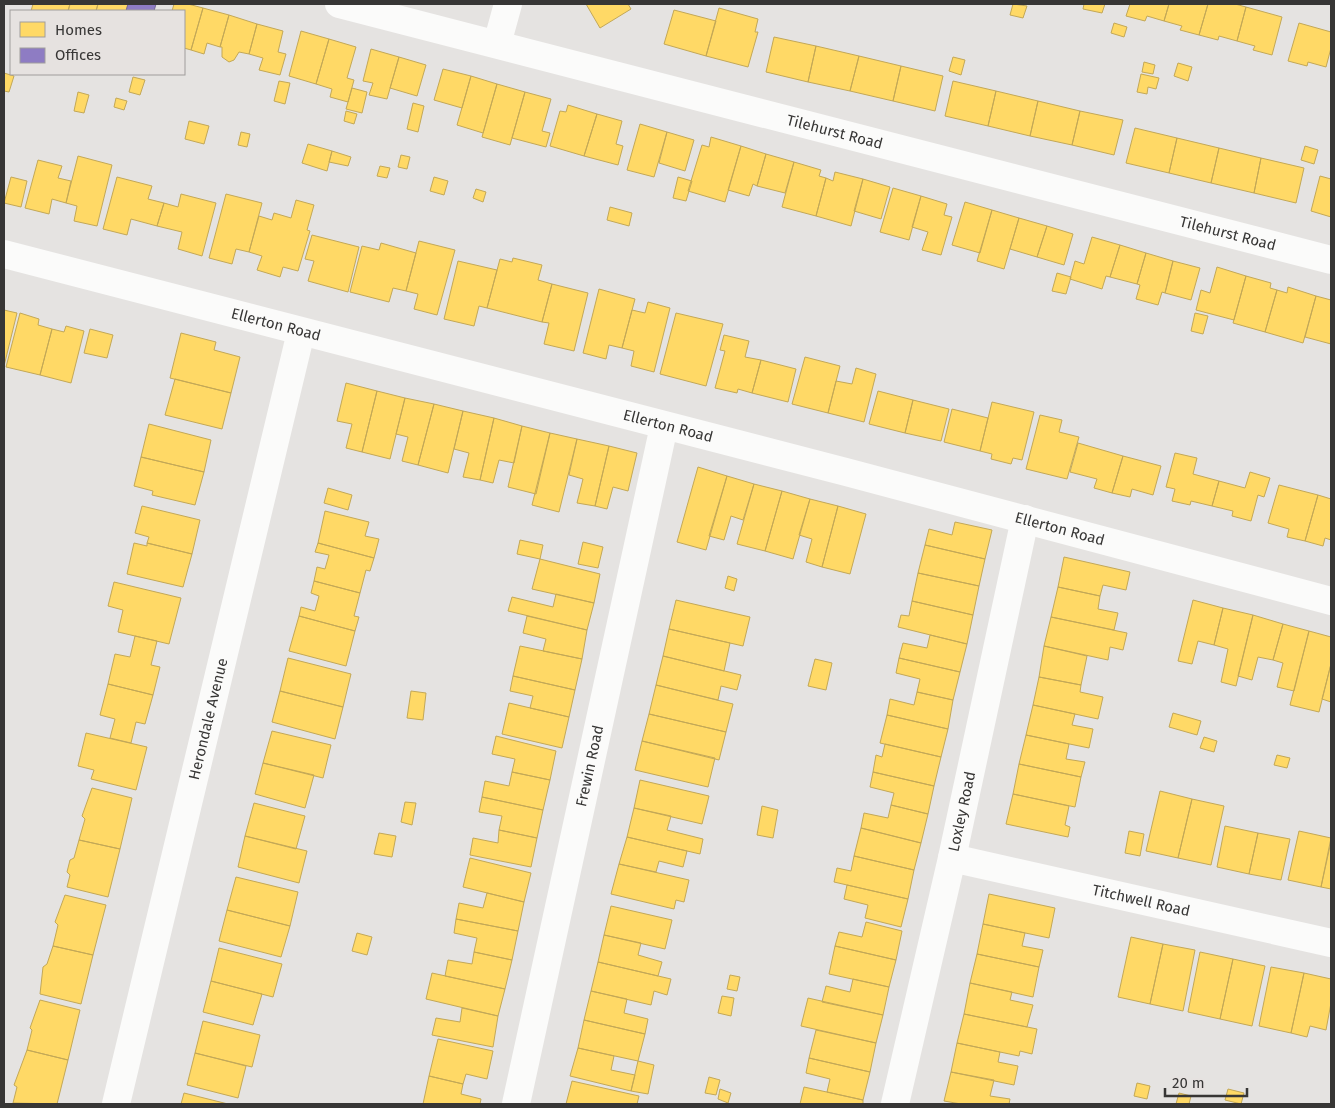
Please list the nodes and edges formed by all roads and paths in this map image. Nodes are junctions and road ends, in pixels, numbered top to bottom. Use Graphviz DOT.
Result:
graph roads {
  1 [pos="339,4"];
  2 [pos="508,4"];
  3 [pos="497,44"];
  4 [pos="4,254"];
  5 [pos="1331,260"];
  6 [pos="301,332"];
  7 [pos="664,426"];
  8 [pos="1025,519"];
  9 [pos="1331,601"];
  10 [pos="952,858"];
  11 [pos="1331,943"];
  12 [pos="116,1104"];
  13 [pos="516,1104"];
  14 [pos="895,1104"];
  1 -- 3 [label="street, Tilehurst Road"];
  2 -- 3 [label="street"];
  3 -- 5 [label="street, Tilehurst Road"];
  4 -- 6 [label="street, Ellerton Road"];
  6 -- 7 [label="street, Ellerton Road"];
  6 -- 12 [label="street, Herondale Avenue"];
  7 -- 8 [label="street, Ellerton Road"];
  7 -- 13 [label="street, Frewin Road"];
  8 -- 9 [label="street, Ellerton Road"];
  8 -- 10 [label="street, Loxley Road"];
  10 -- 11 [label="street, Titchwell Road"];
  10 -- 14 [label="street, Loxley Road"];
}
